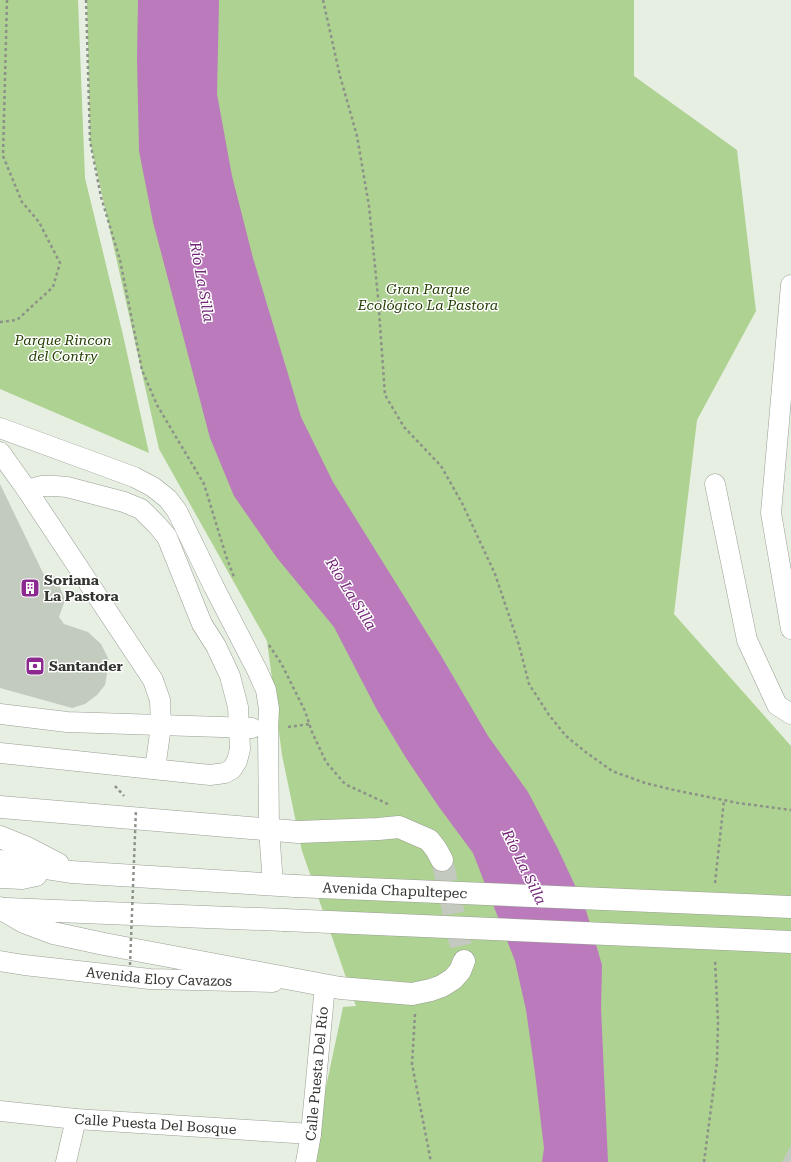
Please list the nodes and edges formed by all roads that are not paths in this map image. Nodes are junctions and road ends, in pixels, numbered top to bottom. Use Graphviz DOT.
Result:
graph roads {
  1 [pos="791,285"];
  2 [pos="0,428"];
  3 [pos="0,452"];
  4 [pos="715,484"];
  5 [pos="27,490"];
  6 [pos="791,629"];
  7 [pos="0,714"];
  8 [pos="791,714"];
  9 [pos="161,726"];
  10 [pos="238,728"];
  11 [pos="268,730"];
  12 [pos="0,753"];
  13 [pos="155,769"];
  14 [pos="0,807"];
  15 [pos="269,830"];
  16 [pos="0,836"];
  17 [pos="442,860"];
  18 [pos="0,861"];
  19 [pos="67,871"];
  20 [pos="0,877"];
  21 [pos="273,884"];
  22 [pos="791,907"];
  23 [pos="0,908"];
  24 [pos="791,942"];
  25 [pos="0,961"];
  26 [pos="464,961"];
  27 [pos="322,985"];
  28 [pos="0,1112"];
  29 [pos="76,1119"];
  30 [pos="311,1134"];
  31 [pos="66,1162"];
  32 [pos="306,1162"];
  1 -- 6 [label="street"];
  2 -- 11 [label="street"];
  3 -- 5 [label="street"];
  4 -- 8 [label="street"];
  5 -- 9 [label="street"];
  5 -- 10 [label="street"];
  7 -- 9 [label="street"];
  9 -- 10 [label="street"];
  9 -- 13 [label="street"];
  10 -- 11 [label="street"];
  10 -- 13 [label="street"];
  11 -- 15 [label="street"];
  12 -- 13 [label="street"];
  14 -- 15 [label="main road"];
  15 -- 17 [label="main road"];
  15 -- 21 [label="street"];
  16 -- 19 [label="main road"];
  18 -- 19 [label="main road, Avenida Chapultepec"];
  19 -- 20 [label="main road"];
  19 -- 21 [label="main road, Avenida Chapultepec"];
  21 -- 22 [label="main road, Avenida Chapultepec, bridge"];
  23 -- 24 [label="main road, bridge"];
  23 -- 27 [label="main road"];
  25 -- 27 [label="street, Avenida Eloy Cavazos"];
  26 -- 27 [label="main road"];
  27 -- 30 [label="street, Calle Puesta Del Río"];
  28 -- 29 [label="street, Calle Puesta Del Bosque"];
  29 -- 30 [label="street, Calle Puesta Del Bosque"];
  29 -- 31 [label="street"];
  30 -- 32 [label="street, Calle Puesta Del Río"];
}
